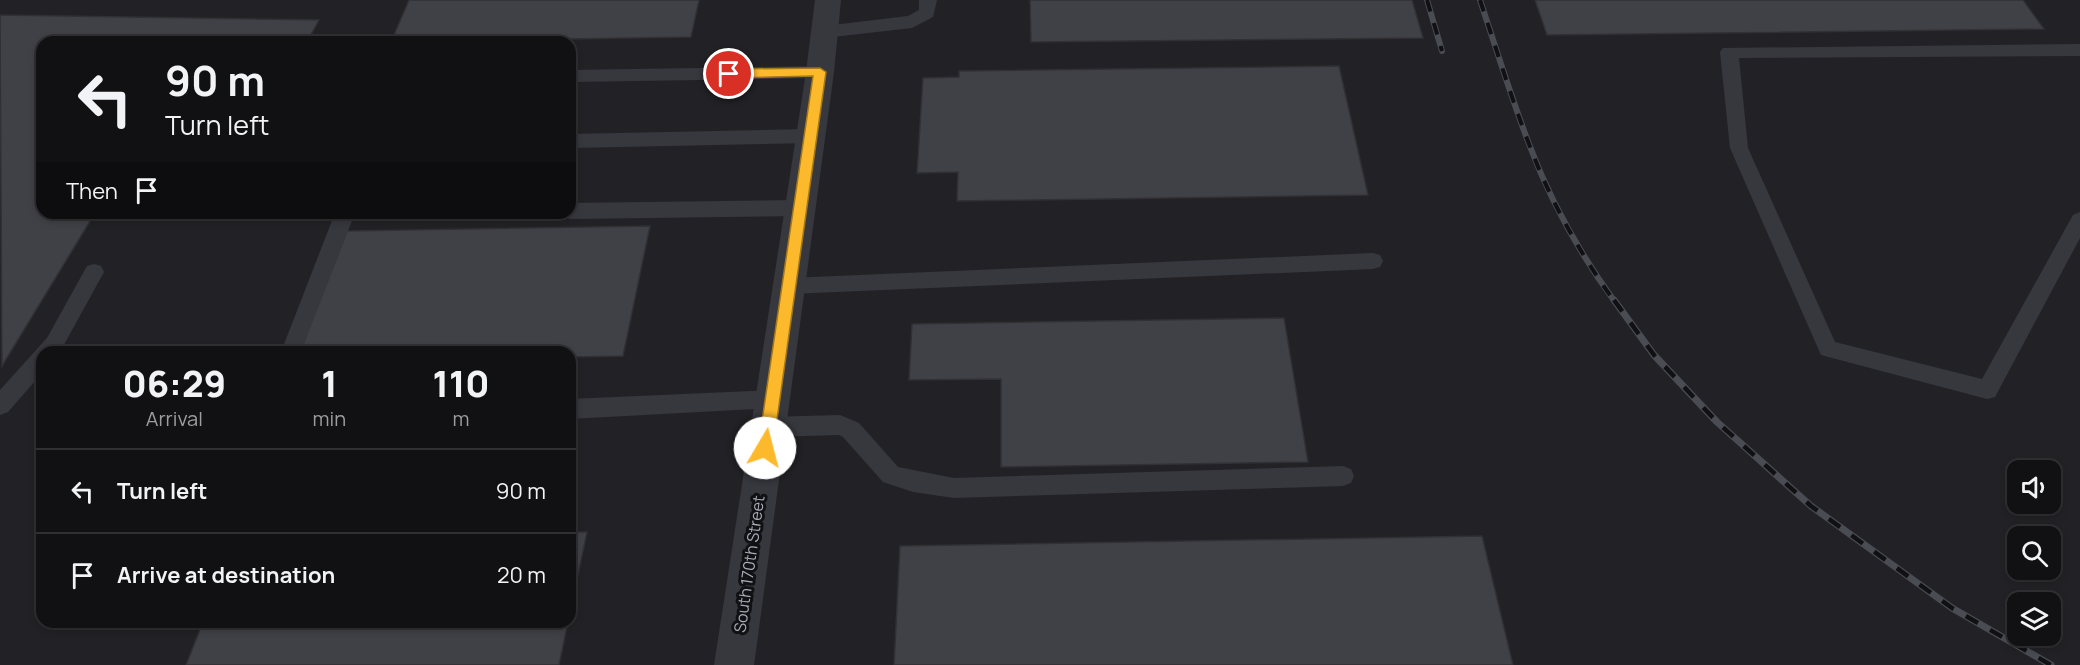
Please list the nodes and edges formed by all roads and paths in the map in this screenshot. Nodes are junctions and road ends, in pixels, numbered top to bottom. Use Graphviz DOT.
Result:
graph roads {
  1 [pos="928,0"];
  2 [pos="826,16"];
  3 [pos="2080,50"];
  4 [pos="820,72"];
  5 [pos="576,76"];
  6 [pos="811,136"];
  7 [pos="576,141"];
  8 [pos="800,208"];
  9 [pos="576,211"];
  10 [pos="343,219"];
  11 [pos="2080,220"];
  12 [pos="1373,261"];
  13 [pos="94,272"];
  14 [pos="789,286"];
  15 [pos="52,346"];
  16 [pos="293,346"];
  17 [pos="36,365"];
  18 [pos="0,405"];
  19 [pos="576,409"];
  20 [pos="771,413"];
  21 [pos="1343,476"];
  22 [pos="734,665"];
  1 -- 2 [label="lane"];
  2 -- 4 [label="street, South 170th Street"];
  3 -- 11 [label="lane"];
  4 -- 5 [label="lane"];
  4 -- 6 [label="street, South 170th Street"];
  6 -- 7 [label="lane"];
  6 -- 8 [label="street, South 170th Street"];
  8 -- 9 [label="lane"];
  8 -- 14 [label="street, South 170th Street"];
  10 -- 16 [label="lane"];
  12 -- 14 [label="lane"];
  13 -- 15 [label="lane"];
  14 -- 20 [label="street, South 170th Street"];
  17 -- 18 [label="lane"];
  19 -- 20 [label="lane"];
  20 -- 21 [label="lane"];
  20 -- 22 [label="street, South 170th Street"];
}
